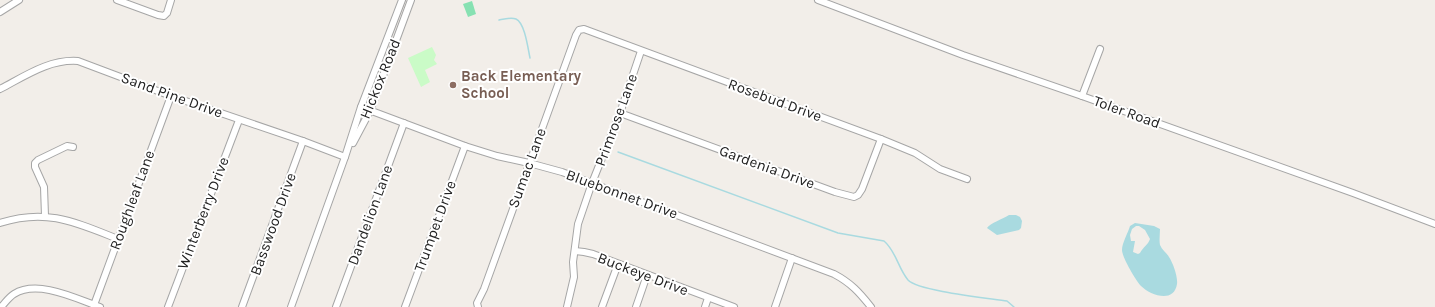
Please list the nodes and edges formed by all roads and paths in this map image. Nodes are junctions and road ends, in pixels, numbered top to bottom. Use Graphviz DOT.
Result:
graph roads {
  1 [pos="19,0"];
  2 [pos="117,0"];
  3 [pos="171,0"];
  4 [pos="402,0"];
  5 [pos="411,0"];
  6 [pos="818,0"];
  7 [pos="0,12"];
  8 [pos="579,30"];
  9 [pos="1100,49"];
  10 [pos="392,51"];
  11 [pos="641,51"];
  12 [pos="0,89"];
  13 [pos="171,96"];
  14 [pos="1082,96"];
  15 [pos="361,107"];
  16 [pos="370,111"];
  17 [pos="620,113"];
  18 [pos="239,120"];
  19 [pos="404,123"];
  20 [pos="881,139"];
  21 [pos="303,141"];
  22 [pos="465,146"];
  23 [pos="73,147"];
  24 [pos="345,157"];
  25 [pos="529,163"];
  26 [pos="967,179"];
  27 [pos="592,183"];
  28 [pos="45,216"];
  29 [pos="0,223"];
  30 [pos="1435,224"];
  31 [pos="118,239"];
  32 [pos="575,252"];
  33 [pos="792,258"];
  34 [pos="618,264"];
  35 [pos="647,275"];
  36 [pos="708,298"];
  37 [pos="97,306"];
  38 [pos="1,307"];
  39 [pos="168,307"];
  40 [pos="242,307"];
  41 [pos="291,307"];
  42 [pos="336,307"];
  43 [pos="404,307"];
  44 [pos="478,307"];
  45 [pos="567,307"];
  46 [pos="602,307"];
  47 [pos="636,307"];
  48 [pos="705,307"];
  49 [pos="734,307"];
  50 [pos="775,307"];
  51 [pos="871,307"];
  1 -- 7 [label="street"];
  2 -- 3 [label="street"];
  4 -- 10 [label="street"];
  4 -- 15 [label="street, Hickox Road"];
  5 -- 10 [label="street, Hickox Road"];
  6 -- 14 [label="street, Toler Road"];
  8 -- 11 [label="street, Rosebud Drive"];
  8 -- 25 [label="street, Sumac Lane"];
  9 -- 14 [label="street"];
  10 -- 16 [label="street, Hickox Road"];
  11 -- 17 [label="street, Primrose Lane"];
  11 -- 20 [label="street, Rosebud Drive"];
  12 -- 13 [label="street, Sand Pine Drive"];
  13 -- 18 [label="street, Sand Pine Drive"];
  13 -- 31 [label="street, Roughleaf Lane"];
  14 -- 30 [label="street, Toler Road"];
  15 -- 16 [label="street, Bluebonnet Drive"];
  15 -- 24 [label="street, Hickox Road"];
  16 -- 19 [label="street, Bluebonnet Drive"];
  16 -- 24 [label="street, Hickox Road"];
  17 -- 20 [label="street, Gardenia Drive"];
  17 -- 27 [label="street, Primrose Lane"];
  18 -- 21 [label="street, Sand Pine Drive"];
  18 -- 39 [label="street, Winterberry Drive"];
  19 -- 22 [label="street, Bluebonnet Drive"];
  19 -- 42 [label="street, Dandelion Lane"];
  20 -- 26 [label="street, Rosebud Drive"];
  21 -- 24 [label="street, Sand Pine Drive"];
  21 -- 40 [label="street, Basswood Drive"];
  22 -- 25 [label="street, Bluebonnet Drive"];
  22 -- 43 [label="street, Trumpet Drive"];
  23 -- 28 [label="street"];
  24 -- 41 [label="street, Hickox Road"];
  25 -- 27 [label="street, Bluebonnet Drive"];
  25 -- 44 [label="street, Sumac Lane"];
  27 -- 32 [label="street, Primrose Lane"];
  27 -- 33 [label="street, Bluebonnet Drive"];
  28 -- 29 [label="street"];
  28 -- 31 [label="street"];
  31 -- 37 [label="street, Roughleaf Lane"];
  32 -- 34 [label="street, Buckeye Drive"];
  32 -- 45 [label="street, Primrose Lane"];
  33 -- 50 [label="street"];
  33 -- 51 [label="street, Bluebonnet Drive"];
  34 -- 35 [label="street, Buckeye Drive"];
  34 -- 46 [label="street"];
  35 -- 36 [label="street, Buckeye Drive"];
  35 -- 47 [label="street"];
  36 -- 48 [label="street"];
  36 -- 49 [label="street, Buckeye Drive"];
  37 -- 38 [label="street"];
}
